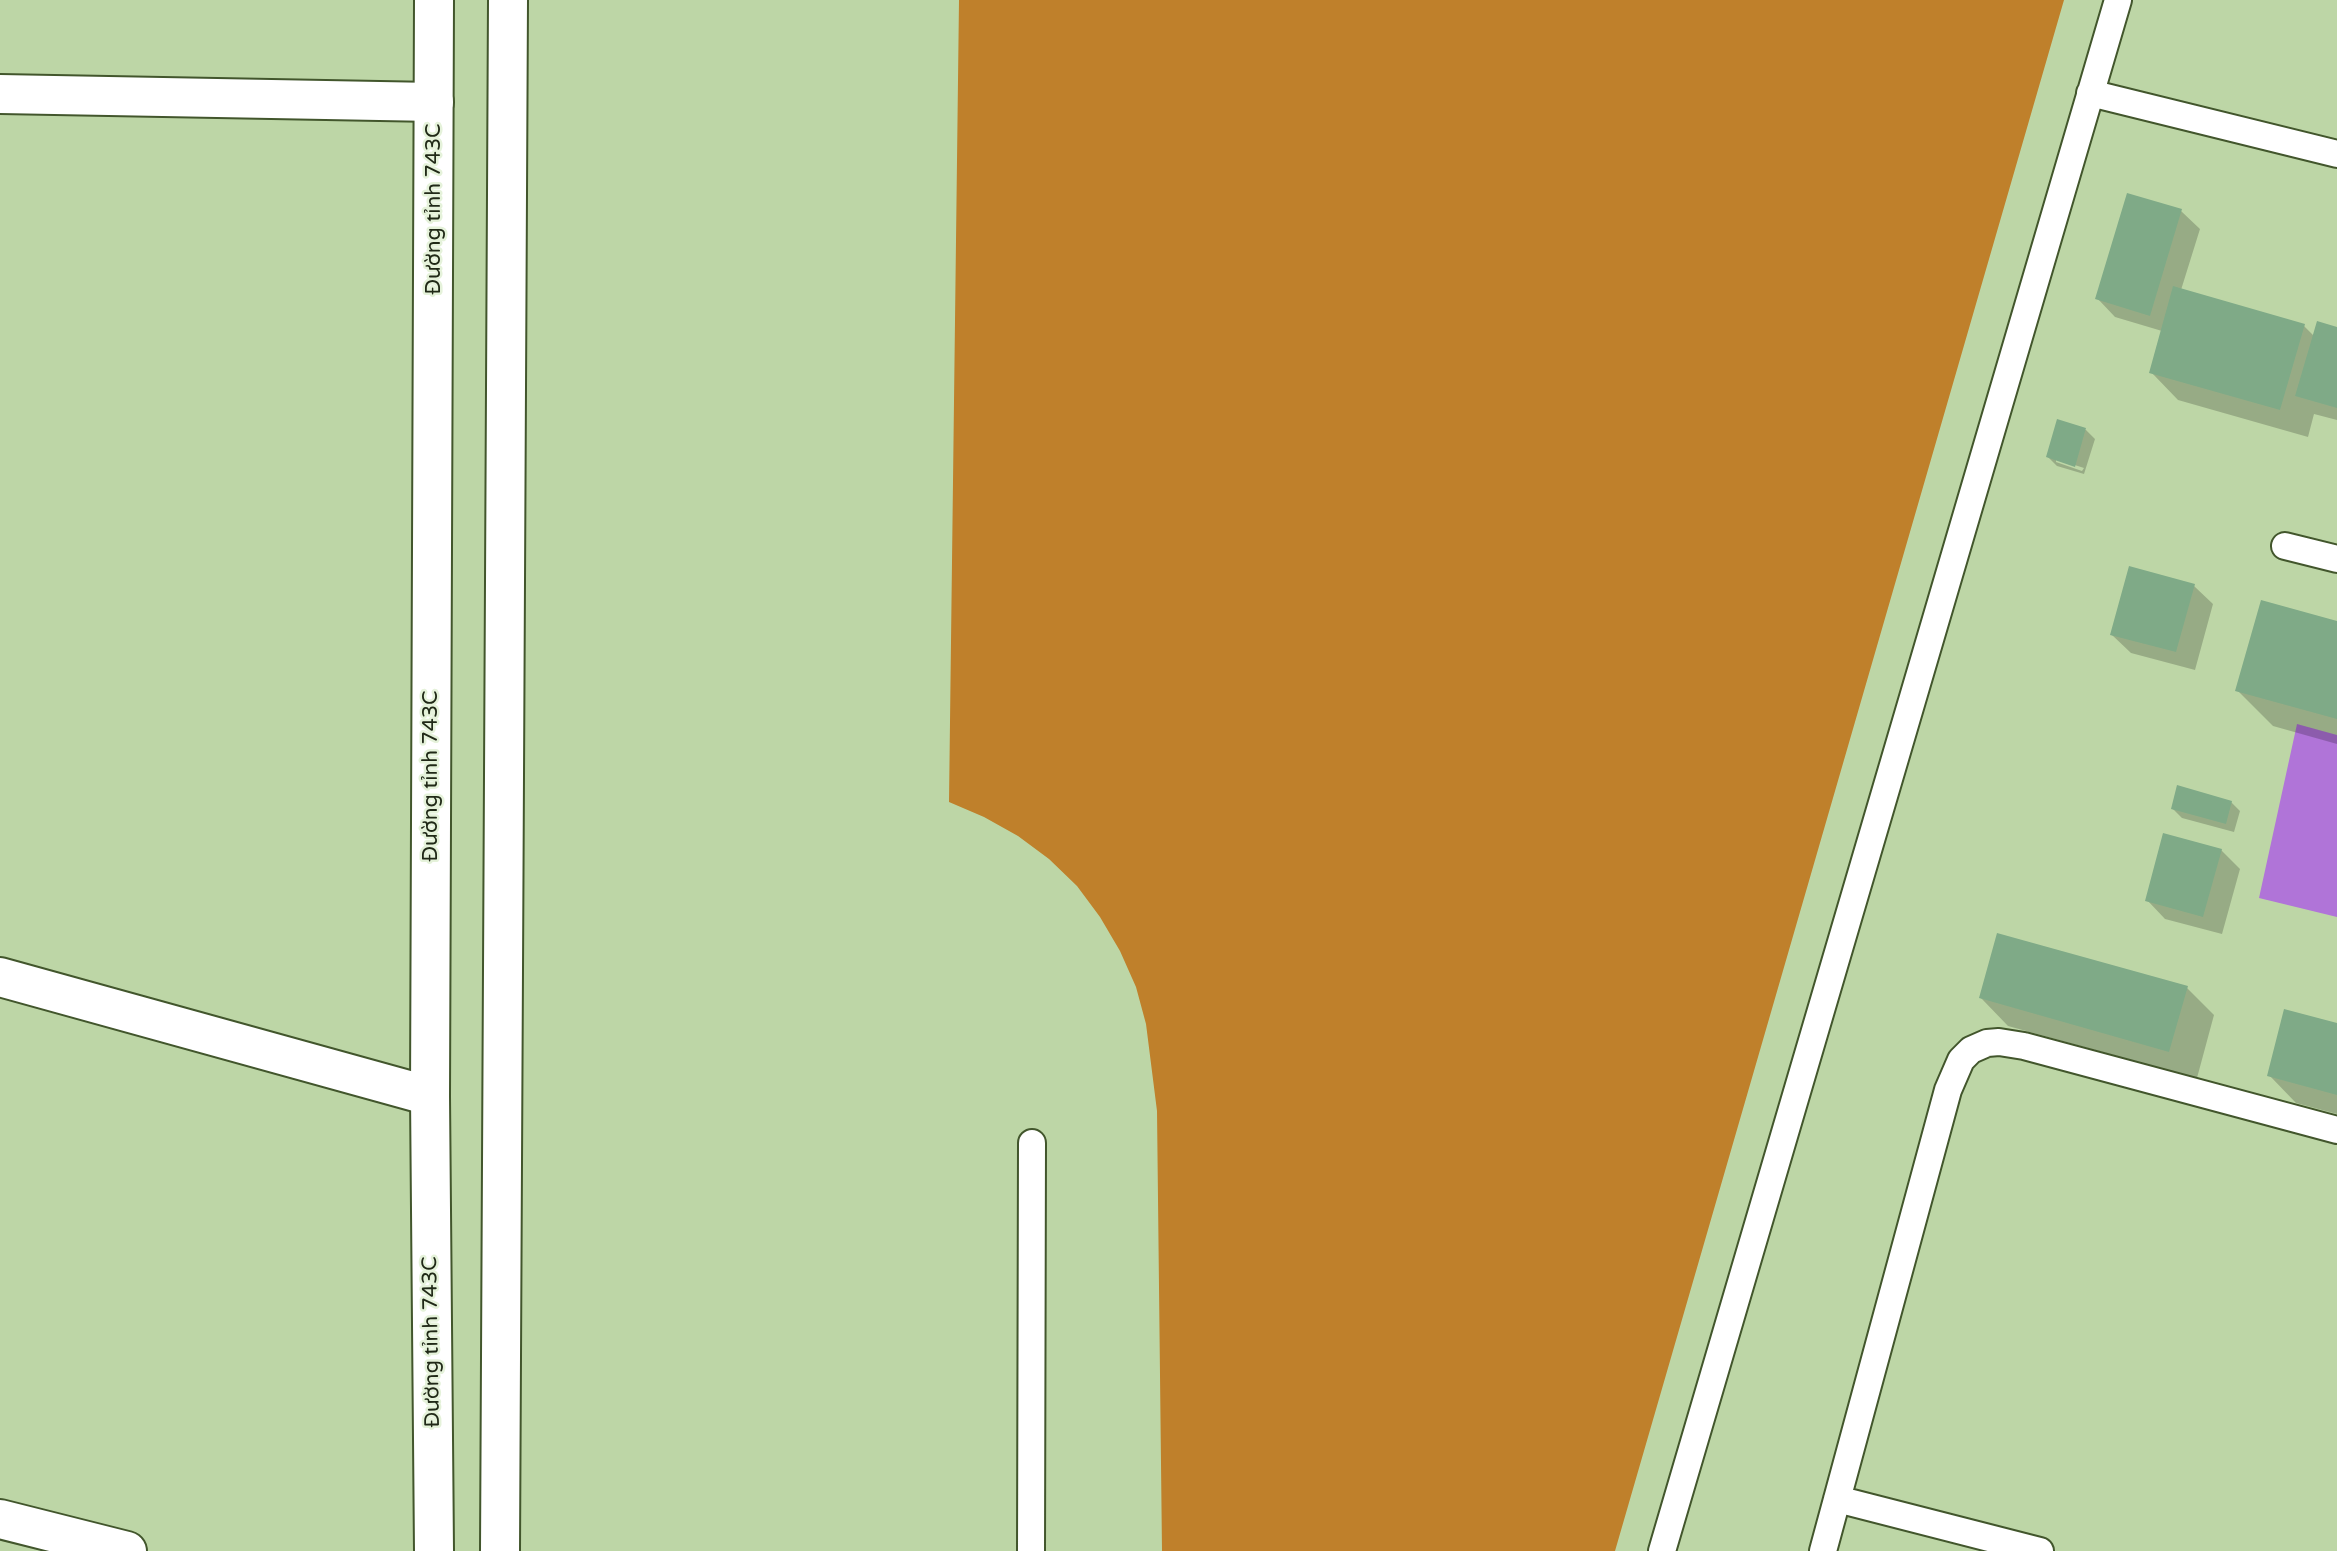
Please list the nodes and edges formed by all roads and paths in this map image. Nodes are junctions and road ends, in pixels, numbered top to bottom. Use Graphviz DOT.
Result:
graph roads {
  1 [pos="434,0"];
  2 [pos="508,0"];
  3 [pos="2118,0"];
  4 [pos="2091,93"];
  5 [pos="0,94"];
  6 [pos="435,102"];
  7 [pos="2337,155"];
  8 [pos="2285,546"];
  9 [pos="2337,559"];
  10 [pos="0,977"];
  11 [pos="430,1096"];
  12 [pos="2337,1130"];
  13 [pos="1032,1143"];
  14 [pos="1837,1499"];
  15 [pos="0,1519"];
  16 [pos="128,1551"];
  17 [pos="434,1551"];
  18 [pos="499,1551"];
  19 [pos="1031,1551"];
  20 [pos="1662,1551"];
  21 [pos="1824,1551"];
  22 [pos="2040,1551"];
  1 -- 6 [label="main road, Đường tỉnh 743C"];
  2 -- 18 [label="main road"];
  3 -- 4 [label="lane"];
  4 -- 7 [label="lane"];
  4 -- 20 [label="lane"];
  5 -- 6 [label="main road"];
  6 -- 11 [label="main road, Đường tỉnh 743C"];
  8 -- 9 [label="lane"];
  10 -- 11 [label="main road"];
  11 -- 17 [label="main road, Đường tỉnh 743C"];
  12 -- 14 [label="lane"];
  13 -- 19 [label="lane"];
  14 -- 21 [label="lane"];
  14 -- 22 [label="lane"];
  15 -- 16 [label="main road"];
}
